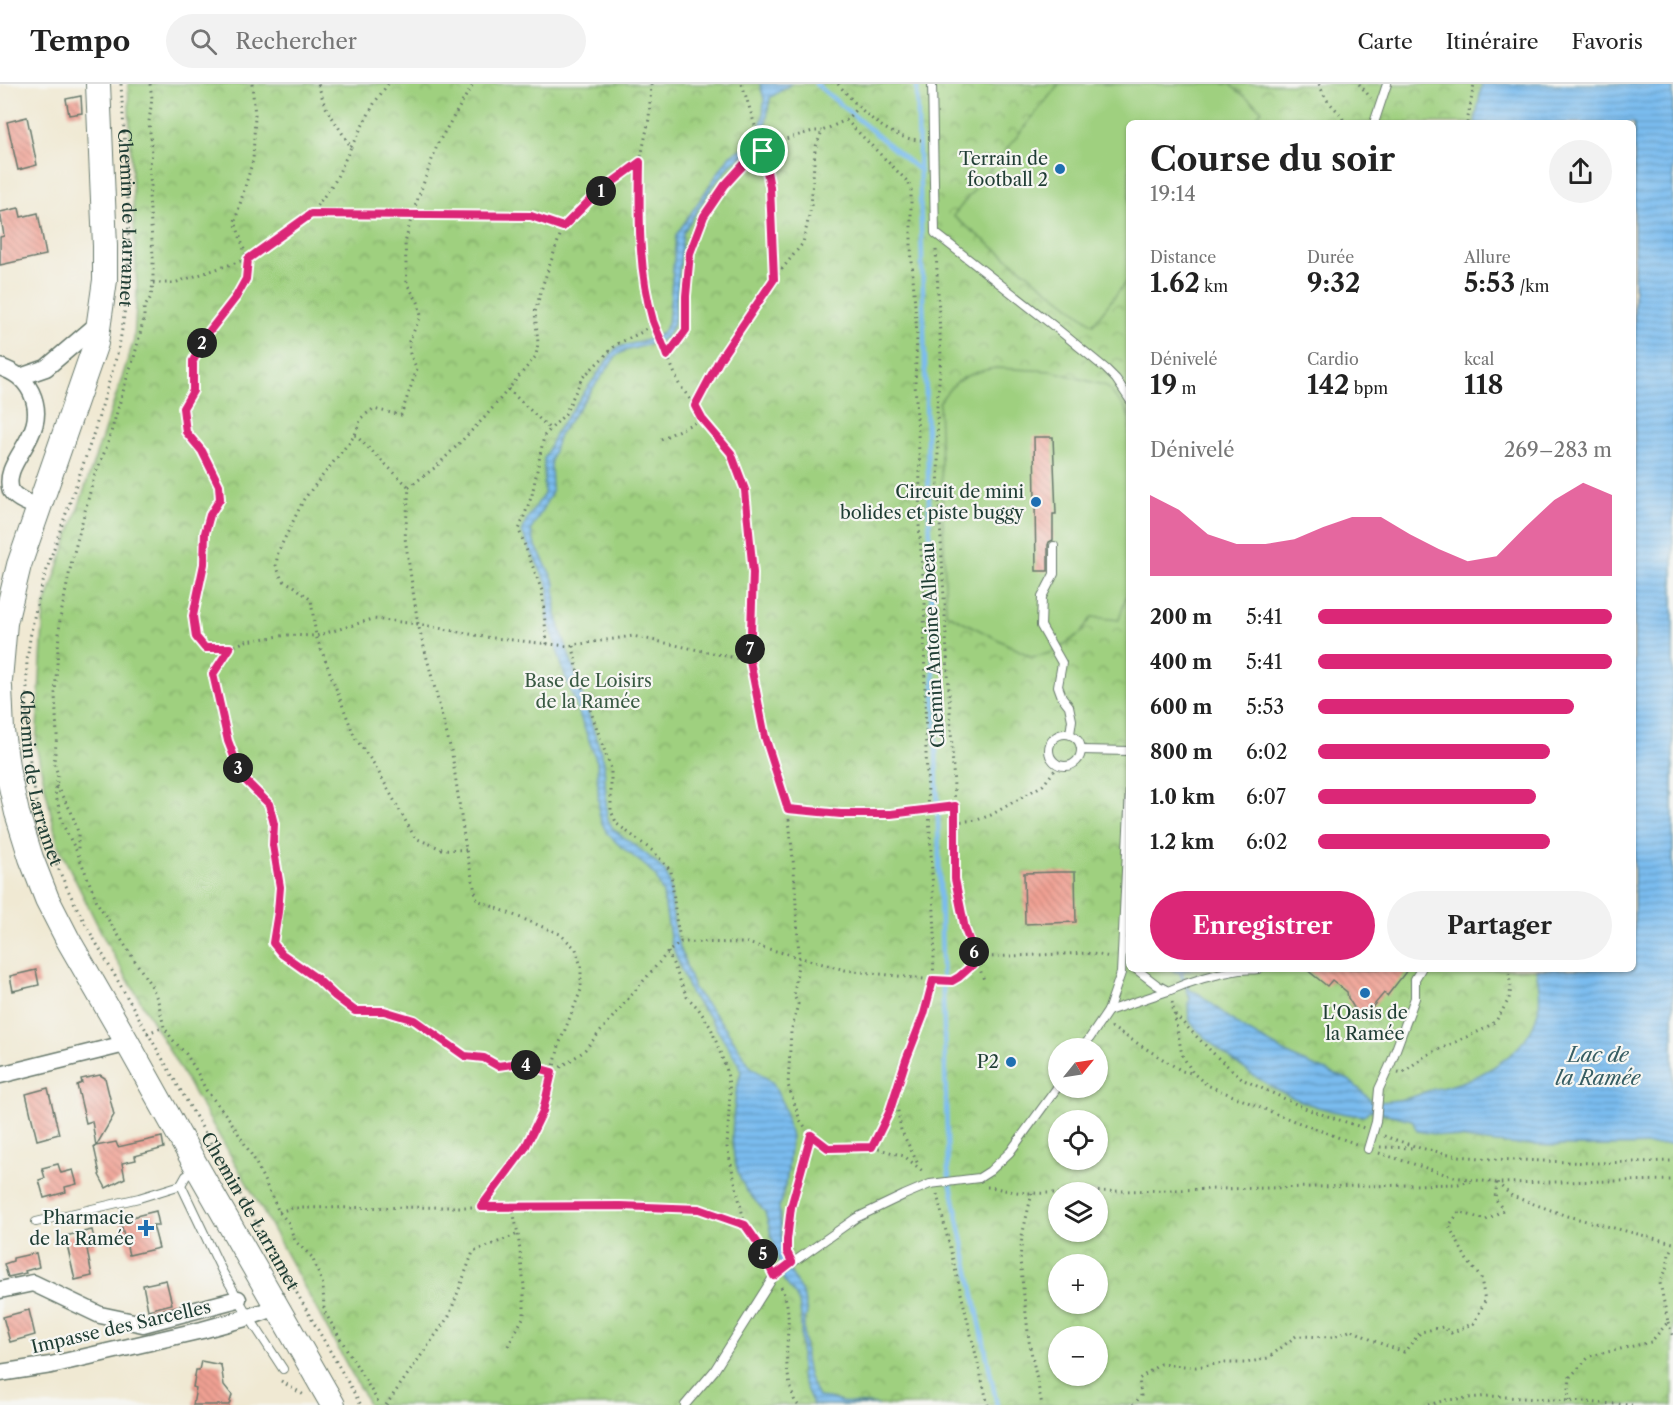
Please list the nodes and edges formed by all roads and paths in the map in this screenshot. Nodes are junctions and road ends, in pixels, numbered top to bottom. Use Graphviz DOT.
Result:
graph roads {
  1 [pos="98,84"];
  2 [pos="122,84"];
  3 [pos="150,84"];
  4 [pos="252,84"];
  5 [pos="318,84"];
  6 [pos="388,84"];
  7 [pos="473,84"];
  8 [pos="651,84"];
  9 [pos="742,84"];
  10 [pos="838,84"];
  11 [pos="932,84"];
  12 [pos="1319,84"];
  13 [pos="1359,84"];
  14 [pos="1387,84"];
  15 [pos="1474,84"];
  16 [pos="1380,103"];
  17 [pos="858,107"];
  18 [pos="846,120"];
  19 [pos="1343,120"];
  20 [pos="1375,120"];
  21 [pos="1468,120"];
  22 [pos="822,131"];
  23 [pos="915,140"];
  24 [pos="351,147"];
  25 [pos="763,151"];
  26 [pos="640,162"];
  27 [pos="311,214"];
  28 [pos="412,215"];
  29 [pos="563,227"];
  30 [pos="935,233"];
  31 [pos="248,259"];
  32 [pos="774,279"];
  33 [pos="153,283"];
  34 [pos="100,322"];
  35 [pos="654,323"];
  36 [pos="667,356"];
  37 [pos="0,367"];
  38 [pos="20,377"];
  39 [pos="508,389"];
  40 [pos="1126,394"];
  41 [pos="695,406"];
  42 [pos="702,419"];
  43 [pos="551,429"];
  44 [pos="355,435"];
  45 [pos="661,439"];
  46 [pos="409,487"];
  47 [pos="6,494"];
  48 [pos="39,508"];
  49 [pos="1054,546"];
  50 [pos="418,624"];
  51 [pos="316,636"];
  52 [pos="547,644"];
  53 [pos="573,646"];
  54 [pos="230,648"];
  55 [pos="750,661"];
  56 [pos="0,680"];
  57 [pos="0,687"];
  58 [pos="1070,734"];
  59 [pos="1081,750"];
  60 [pos="1126,751"];
  61 [pos="1059,765"];
  62 [pos="56,786"];
  63 [pos="955,806"];
  64 [pos="788,809"];
  65 [pos="929,809"];
  66 [pos="955,822"];
  67 [pos="466,850"];
  68 [pos="78,854"];
  69 [pos="1126,864"];
  70 [pos="681,942"];
  71 [pos="669,952"];
  72 [pos="799,956"];
  73 [pos="977,961"];
  74 [pos="1126,962"];
  75 [pos="1140,972"];
  76 [pos="1218,972"];
  77 [pos="1419,972"];
  78 [pos="1508,972"];
  79 [pos="933,980"];
  80 [pos="984,980"];
  81 [pos="1168,991"];
  82 [pos="1108,1011"];
  83 [pos="1175,1015"];
  84 [pos="1102,1021"];
  85 [pos="164,1027"];
  86 [pos="137,1037"];
  87 [pos="1090,1038"];
  88 [pos="1388,1069"];
  89 [pos="552,1072"];
  90 [pos="1192,1073"];
  91 [pos="0,1075"];
  92 [pos="895,1092"];
  93 [pos="1049,1098"];
  94 [pos="1281,1116"];
  95 [pos="1374,1132"];
  96 [pos="811,1135"];
  97 [pos="872,1147"];
  98 [pos="1420,1148"];
  99 [pos="1368,1149"];
  100 [pos="1673,1161"];
  101 [pos="920,1167"];
  102 [pos="189,1177"];
  103 [pos="1673,1180"];
  104 [pos="1497,1183"];
  105 [pos="930,1184"];
  106 [pos="993,1187"];
  107 [pos="1108,1191"];
  108 [pos="1032,1193"];
  109 [pos="1048,1193"];
  110 [pos="512,1206"];
  111 [pos="481,1207"];
  112 [pos="279,1212"];
  113 [pos="36,1222"];
  114 [pos="745,1225"];
  115 [pos="518,1234"];
  116 [pos="1673,1243"];
  117 [pos="1673,1248"];
  118 [pos="791,1263"];
  119 [pos="776,1274"];
  120 [pos="0,1290"];
  121 [pos="238,1299"];
  122 [pos="277,1307"];
  123 [pos="198,1311"];
  124 [pos="249,1317"];
  125 [pos="1668,1323"];
  126 [pos="202,1330"];
  127 [pos="1673,1336"];
  128 [pos="508,1346"];
  129 [pos="283,1369"];
  130 [pos="0,1372"];
  131 [pos="306,1396"];
  132 [pos="1568,1401"];
  133 [pos="333,1405"];
  134 [pos="361,1405"];
  135 [pos="380,1405"];
  136 [pos="386,1405"];
  137 [pos="685,1405"];
  138 [pos="798,1405"];
  139 [pos="988,1405"];
  140 [pos="1042,1405"];
  141 [pos="1133,1405"];
  142 [pos="1428,1405"];
  143 [pos="1632,1405"];
  1 -- 34 [label="main road, Chemin de Larramet"];
  2 -- 86 [label="path, Chemin de Larramet"];
  3 -- 33 [label="path"];
  4 -- 31 [label="path"];
  5 -- 24 [label="path"];
  6 -- 24 [label="path"];
  7 -- 28 [label="path"];
  8 -- 26 [label="path"];
  9 -- 25 [label="path"];
  10 -- 17 [label="path"];
  11 -- 30 [label="lane"];
  12 -- 19 [label="path"];
  13 -- 16 [label="path"];
  14 -- 16 [label="lane"];
  15 -- 21 [label="path"];
  16 -- 20 [label="lane"];
  17 -- 18 [label="path"];
  17 -- 23 [label="path"];
  18 -- 22 [label="path"];
  18 -- 65 [label="path"];
  22 -- 25 [label="path"];
  22 -- 32 [label="path"];
  24 -- 27 [label="path"];
  25 -- 32 [label="path"];
  25 -- 36 [label="path"];
  26 -- 29 [label="path"];
  26 -- 35 [label="path"];
  27 -- 28 [label="path"];
  27 -- 31 [label="path"];
  28 -- 29 [label="path"];
  28 -- 44 [label="path"];
  29 -- 39 [label="path"];
  30 -- 40 [label="lane"];
  30 -- 63 [label="path, Chemin Antoine Albeau"];
  31 -- 33 [label="path"];
  31 -- 54 [label="path"];
  32 -- 41 [label="path"];
  33 -- 62 [label="path"];
  34 -- 38 [label="street"];
  34 -- 48 [label="main road, Chemin de Larramet"];
  35 -- 36 [label="path"];
  35 -- 43 [label="path"];
  36 -- 41 [label="path"];
  37 -- 38 [label="street"];
  38 -- 47 [label="street"];
  39 -- 43 [label="path"];
  39 -- 46 [label="path"];
  41 -- 42 [label="path"];
  42 -- 45 [label="path"];
  42 -- 55 [label="path"];
  43 -- 52 [label="path"];
  44 -- 46 [label="path"];
  44 -- 51 [label="path"];
  46 -- 50 [label="path"];
  47 -- 48 [label="street"];
  48 -- 56 [label="main road, Chemin de Larramet"];
  49 -- 58 [label="lane"];
  50 -- 51 [label="path"];
  50 -- 52 [label="path"];
  50 -- 67 [label="path"];
  51 -- 54 [label="path"];
  51 -- 67 [label="path"];
  52 -- 53 [label="path"];
  53 -- 55 [label="path"];
  53 -- 70 [label="path"];
  54 -- 89 [label="path"];
  55 -- 64 [label="path"];
  57 -- 86 [label="main road, Chemin de Larramet"];
  58 -- 59 [label="lane"];
  58 -- 61 [label="lane"];
  59 -- 60 [label="lane"];
  59 -- 61 [label="lane"];
  61 -- 66 [label="path"];
  62 -- 68 [label="path"];
  62 -- 68 [label="path"];
  63 -- 65 [label="path"];
  63 -- 66 [label="path, Chemin Antoine Albeau"];
  64 -- 65 [label="path"];
  64 -- 72 [label="path"];
  65 -- 79 [label="path"];
  66 -- 73 [label="path, Chemin Antoine Albeau"];
  67 -- 89 [label="path"];
  68 -- 85 [label="path"];
  69 -- 74 [label="lane"];
  70 -- 71 [label="path"];
  70 -- 72 [label="path"];
  71 -- 89 [label="path"];
  71 -- 114 [label="path"];
  72 -- 79 [label="path"];
  72 -- 96 [label="path"];
  73 -- 74 [label="path"];
  73 -- 79 [label="path"];
  73 -- 80 [label="path, Chemin Antoine Albeau"];
  74 -- 82 [label="lane"];
  75 -- 81 [label="lane"];
  76 -- 81 [label="lane"];
  77 -- 88 [label="lane"];
  78 -- 88 [label="path"];
  79 -- 92 [label="path"];
  81 -- 82 [label="lane"];
  81 -- 83 [label="path"];
  82 -- 84 [label="lane"];
  83 -- 90 [label="path"];
  83 -- 95 [label="path"];
  84 -- 87 [label="lane"];
  84 -- 90 [label="path"];
  85 -- 86 [label="path"];
  85 -- 112 [label="path"];
  86 -- 91 [label="street"];
  86 -- 102 [label="main road, Chemin de Larramet"];
  86 -- 134 [label="path, Chemin de Larramet"];
  88 -- 95 [label="lane"];
  89 -- 111 [label="path"];
  90 -- 94 [label="path"];
  92 -- 97 [label="path"];
  92 -- 101 [label="path"];
  93 -- 105 [label="lane"];
  95 -- 98 [label="path"];
  95 -- 99 [label="lane"];
  96 -- 97 [label="path"];
  96 -- 118 [label="path"];
  97 -- 101 [label="path"];
  98 -- 99 [label="path"];
  98 -- 100 [label="path"];
  101 -- 105 [label="path"];
  102 -- 113 [label="lane"];
  102 -- 121 [label="lane, Chemin de Larramet"];
  102 -- 122 [label="main road, Chemin de Larramet"];
  103 -- 104 [label="path"];
  104 -- 107 [label="path"];
  104 -- 116 [label="path"];
  104 -- 141 [label="path"];
  105 -- 118 [label="lane"];
  105 -- 139 [label="path"];
  106 -- 108 [label="path"];
  108 -- 109 [label="path"];
  108 -- 140 [label="path"];
  110 -- 111 [label="path"];
  110 -- 114 [label="path"];
  110 -- 115 [label="path"];
  111 -- 112 [label="path"];
  112 -- 135 [label="path"];
  114 -- 119 [label="path"];
  115 -- 128 [label="path"];
  115 -- 136 [label="path"];
  117 -- 125 [label="path"];
  118 -- 119 [label="lane"];
  119 -- 137 [label="lane"];
  119 -- 138 [label="path"];
  120 -- 123 [label="street"];
  121 -- 123 [label="street"];
  121 -- 124 [label="lane, Chemin de Larramet"];
  122 -- 124 [label="street, Chemin de Larramet"];
  122 -- 133 [label="main road, Chemin de Larramet"];
  123 -- 126 [label="street"];
  124 -- 126 [label="street, Impasse des Sarcelles"];
  124 -- 129 [label="lane"];
  125 -- 127 [label="path"];
  125 -- 132 [label="path"];
  126 -- 130 [label="street, Impasse des Sarcelles"];
  129 -- 131 [label="path"];
  132 -- 142 [label="path"];
  132 -- 143 [label="path"];
}
